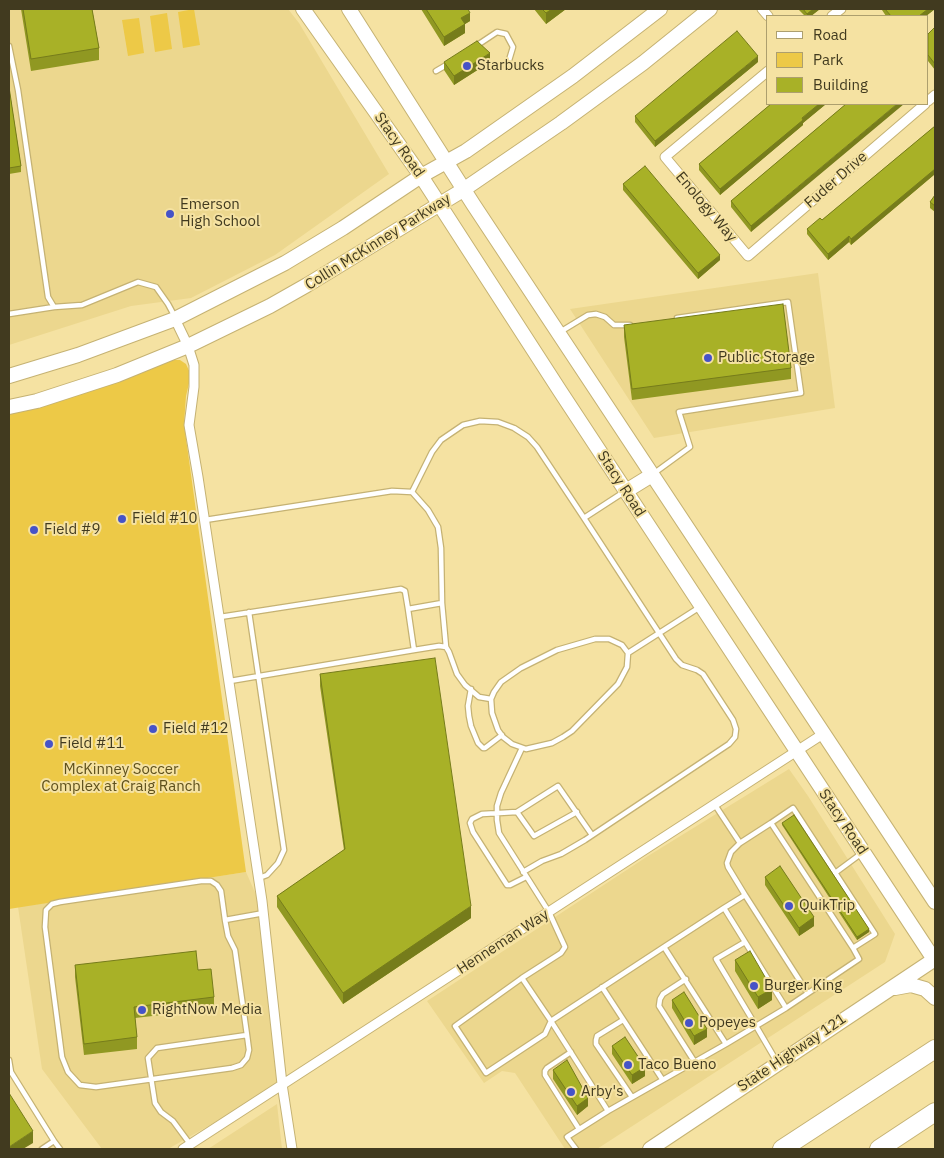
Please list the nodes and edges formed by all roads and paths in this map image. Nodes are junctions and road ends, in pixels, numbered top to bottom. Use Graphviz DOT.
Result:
graph roads {
  1 [pos="302,9"];
  2 [pos="349,9"];
  3 [pos="660,9"];
  4 [pos="710,9"];
  5 [pos="9,46"];
  6 [pos="474,47"];
  7 [pos="452,61"];
  8 [pos="507,67"];
  9 [pos="436,71"];
  10 [pos="766,72"];
  11 [pos="924,105"];
  12 [pos="446,162"];
  13 [pos="421,176"];
  14 [pos="463,190"];
  15 [pos="439,204"];
  16 [pos="748,256"];
  17 [pos="54,307"];
  18 [pos="9,314"];
  19 [pos="176,319"];
  20 [pos="674,319"];
  21 [pos="636,324"];
  22 [pos="558,333"];
  23 [pos="188,346"];
  24 [pos="9,376"];
  25 [pos="9,407"];
  26 [pos="652,475"];
  27 [pos="626,491"];
  28 [pos="412,492"];
  29 [pos="584,518"];
  30 [pos="205,520"];
  31 [pos="442,603"];
  32 [pos="701,606"];
  33 [pos="408,609"];
  34 [pos="249,612"];
  35 [pos="220,617"];
  36 [pos="660,634"];
  37 [pos="446,647"];
  38 [pos="414,650"];
  39 [pos="628,653"];
  40 [pos="259,676"];
  41 [pos="230,681"];
  42 [pos="470,689"];
  43 [pos="491,699"];
  44 [pos="823,734"];
  45 [pos="502,735"];
  46 [pos="522,748"];
  47 [pos="796,752"];
  48 [pos="715,805"];
  49 [pos="517,812"];
  50 [pos="577,812"];
  51 [pos="497,814"];
  52 [pos="771,823"];
  53 [pos="592,835"];
  54 [pos="740,843"];
  55 [pos="863,852"];
  56 [pos="523,872"];
  57 [pos="835,872"];
  58 [pos="526,877"];
  59 [pos="259,878"];
  60 [pos="745,895"];
  61 [pos="935,902"];
  62 [pos="724,908"];
  63 [pos="549,912"];
  64 [pos="264,913"];
  65 [pos="226,920"];
  66 [pos="745,942"];
  67 [pos="664,946"];
  68 [pos="853,948"];
  69 [pos="935,960"];
  70 [pos="522,978"];
  71 [pos="686,979"];
  72 [pos="602,987"];
  73 [pos="889,989"];
  74 [pos="807,992"];
  75 [pos="935,998"];
  76 [pos="786,1008"];
  77 [pos="623,1020"];
  78 [pos="551,1021"];
  79 [pos="756,1026"];
  80 [pos="247,1035"];
  81 [pos="726,1044"];
  82 [pos="935,1049"];
  83 [pos="571,1052"];
  84 [pos="9,1060"];
  85 [pos="694,1061"];
  86 [pos="777,1063"];
  87 [pos="662,1079"];
  88 [pos="152,1080"];
  89 [pos="282,1084"];
  90 [pos="632,1097"];
  91 [pos="608,1111"];
  92 [pos="935,1112"];
  93 [pos="579,1129"];
  94 [pos="54,1141"];
  95 [pos="187,1147"];
  96 [pos="42,1149"];
  97 [pos="60,1149"];
  98 [pos="292,1149"];
  99 [pos="576,1149"];
  100 [pos="650,1149"];
  101 [pos="782,1149"];
  102 [pos="879,1149"];
  1 -- 13 [label="main road, Stacy Road"];
  2 -- 12 [label="main road, Stacy Road"];
  3 -- 12 [label="main road, Collin McKinney Parkway"];
  4 -- 14 [label="main road, Collin McKinney Parkway"];
  5 -- 17 [label="lane"];
  6 -- 8 [label="lane"];
  7 -- 9 [label="lane"];
  10 -- 16 [label="street, Enology Way"];
  11 -- 16 [label="street, Fuder Drive"];
  12 -- 13 [label="main road, Collin McKinney Parkway"];
  12 -- 14 [label="main road, Stacy Road"];
  13 -- 15 [label="main road, Stacy Road"];
  13 -- 19 [label="main road, Collin McKinney Parkway"];
  14 -- 15 [label="main road, Collin McKinney Parkway"];
  14 -- 22 [label="main road, Stacy Road"];
  15 -- 23 [label="main road, Collin McKinney Parkway"];
  15 -- 27 [label="main road, Stacy Road"];
  17 -- 18 [label="lane"];
  17 -- 19 [label="lane"];
  19 -- 23 [label="street"];
  19 -- 24 [label="main road, Collin McKinney Parkway"];
  20 -- 26 [label="lane"];
  21 -- 22 [label="lane"];
  22 -- 26 [label="main road, Stacy Road"];
  23 -- 25 [label="main road, Collin McKinney Parkway"];
  23 -- 30 [label="street"];
  26 -- 27 [label="main road"];
  26 -- 44 [label="main road, Stacy Road"];
  27 -- 29 [label="lane"];
  27 -- 32 [label="main road, Stacy Road"];
  28 -- 29 [label="lane"];
  28 -- 30 [label="lane"];
  28 -- 31 [label="lane"];
  29 -- 36 [label="lane"];
  30 -- 35 [label="street"];
  31 -- 33 [label="lane"];
  31 -- 37 [label="lane"];
  32 -- 36 [label="lane"];
  32 -- 47 [label="main road, Stacy Road"];
  33 -- 34 [label="lane"];
  33 -- 38 [label="lane"];
  34 -- 35 [label="lane"];
  34 -- 40 [label="lane"];
  35 -- 41 [label="street"];
  36 -- 39 [label="lane"];
  36 -- 53 [label="lane"];
  37 -- 38 [label="lane"];
  37 -- 42 [label="lane"];
  38 -- 40 [label="lane"];
  39 -- 43 [label="lane"];
  39 -- 46 [label="lane"];
  40 -- 41 [label="lane"];
  40 -- 59 [label="lane"];
  41 -- 59 [label="street"];
  42 -- 43 [label="lane"];
  42 -- 45 [label="lane"];
  43 -- 45 [label="lane"];
  44 -- 47 [label="street, Henneman Way"];
  44 -- 61 [label="main road, Stacy Road"];
  45 -- 46 [label="lane"];
  46 -- 51 [label="lane"];
  47 -- 48 [label="street, Henneman Way"];
  47 -- 55 [label="main road, Stacy Road"];
  48 -- 54 [label="lane"];
  48 -- 63 [label="street, Henneman Way"];
  49 -- 50 [label="lane"];
  49 -- 50 [label="lane"];
  49 -- 51 [label="lane"];
  50 -- 53 [label="lane"];
  51 -- 56 [label="lane"];
  51 -- 58 [label="lane"];
  52 -- 54 [label="lane"];
  52 -- 57 [label="lane"];
  52 -- 68 [label="lane"];
  53 -- 56 [label="lane"];
  54 -- 60 [label="lane"];
  55 -- 57 [label="lane"];
  55 -- 69 [label="main road, Stacy Road"];
  56 -- 58 [label="lane"];
  57 -- 68 [label="lane"];
  58 -- 63 [label="lane"];
  59 -- 64 [label="street"];
  60 -- 62 [label="lane"];
  60 -- 74 [label="lane"];
  62 -- 66 [label="lane"];
  62 -- 67 [label="lane"];
  63 -- 70 [label="lane"];
  63 -- 89 [label="street, Henneman Way"];
  64 -- 65 [label="lane"];
  64 -- 89 [label="street"];
  65 -- 80 [label="lane"];
  65 -- 88 [label="lane"];
  66 -- 76 [label="lane"];
  66 -- 79 [label="lane"];
  67 -- 71 [label="lane"];
  67 -- 72 [label="lane"];
  68 -- 74 [label="lane"];
  69 -- 73 [label="main road, State Highway 121"];
  70 -- 78 [label="lane"];
  70 -- 78 [label="lane"];
  71 -- 81 [label="lane"];
  71 -- 85 [label="lane"];
  72 -- 77 [label="lane"];
  72 -- 78 [label="lane"];
  73 -- 75 [label="main road"];
  73 -- 86 [label="main road, State Highway 121"];
  74 -- 76 [label="lane"];
  76 -- 79 [label="lane"];
  77 -- 87 [label="lane"];
  77 -- 90 [label="lane"];
  78 -- 83 [label="lane"];
  79 -- 81 [label="lane"];
  79 -- 86 [label="lane"];
  80 -- 88 [label="lane"];
  80 -- 88 [label="lane"];
  81 -- 85 [label="lane"];
  82 -- 101 [label="highway"];
  83 -- 91 [label="lane"];
  83 -- 93 [label="lane"];
  84 -- 94 [label="lane"];
  85 -- 87 [label="lane"];
  86 -- 100 [label="main road, State Highway 121"];
  87 -- 90 [label="lane"];
  88 -- 95 [label="lane"];
  89 -- 95 [label="street, Henneman Way"];
  89 -- 98 [label="street"];
  90 -- 91 [label="lane"];
  91 -- 93 [label="lane"];
  92 -- 102 [label="highway"];
  93 -- 99 [label="lane"];
  94 -- 96 [label="lane"];
  94 -- 97 [label="lane"];
}
